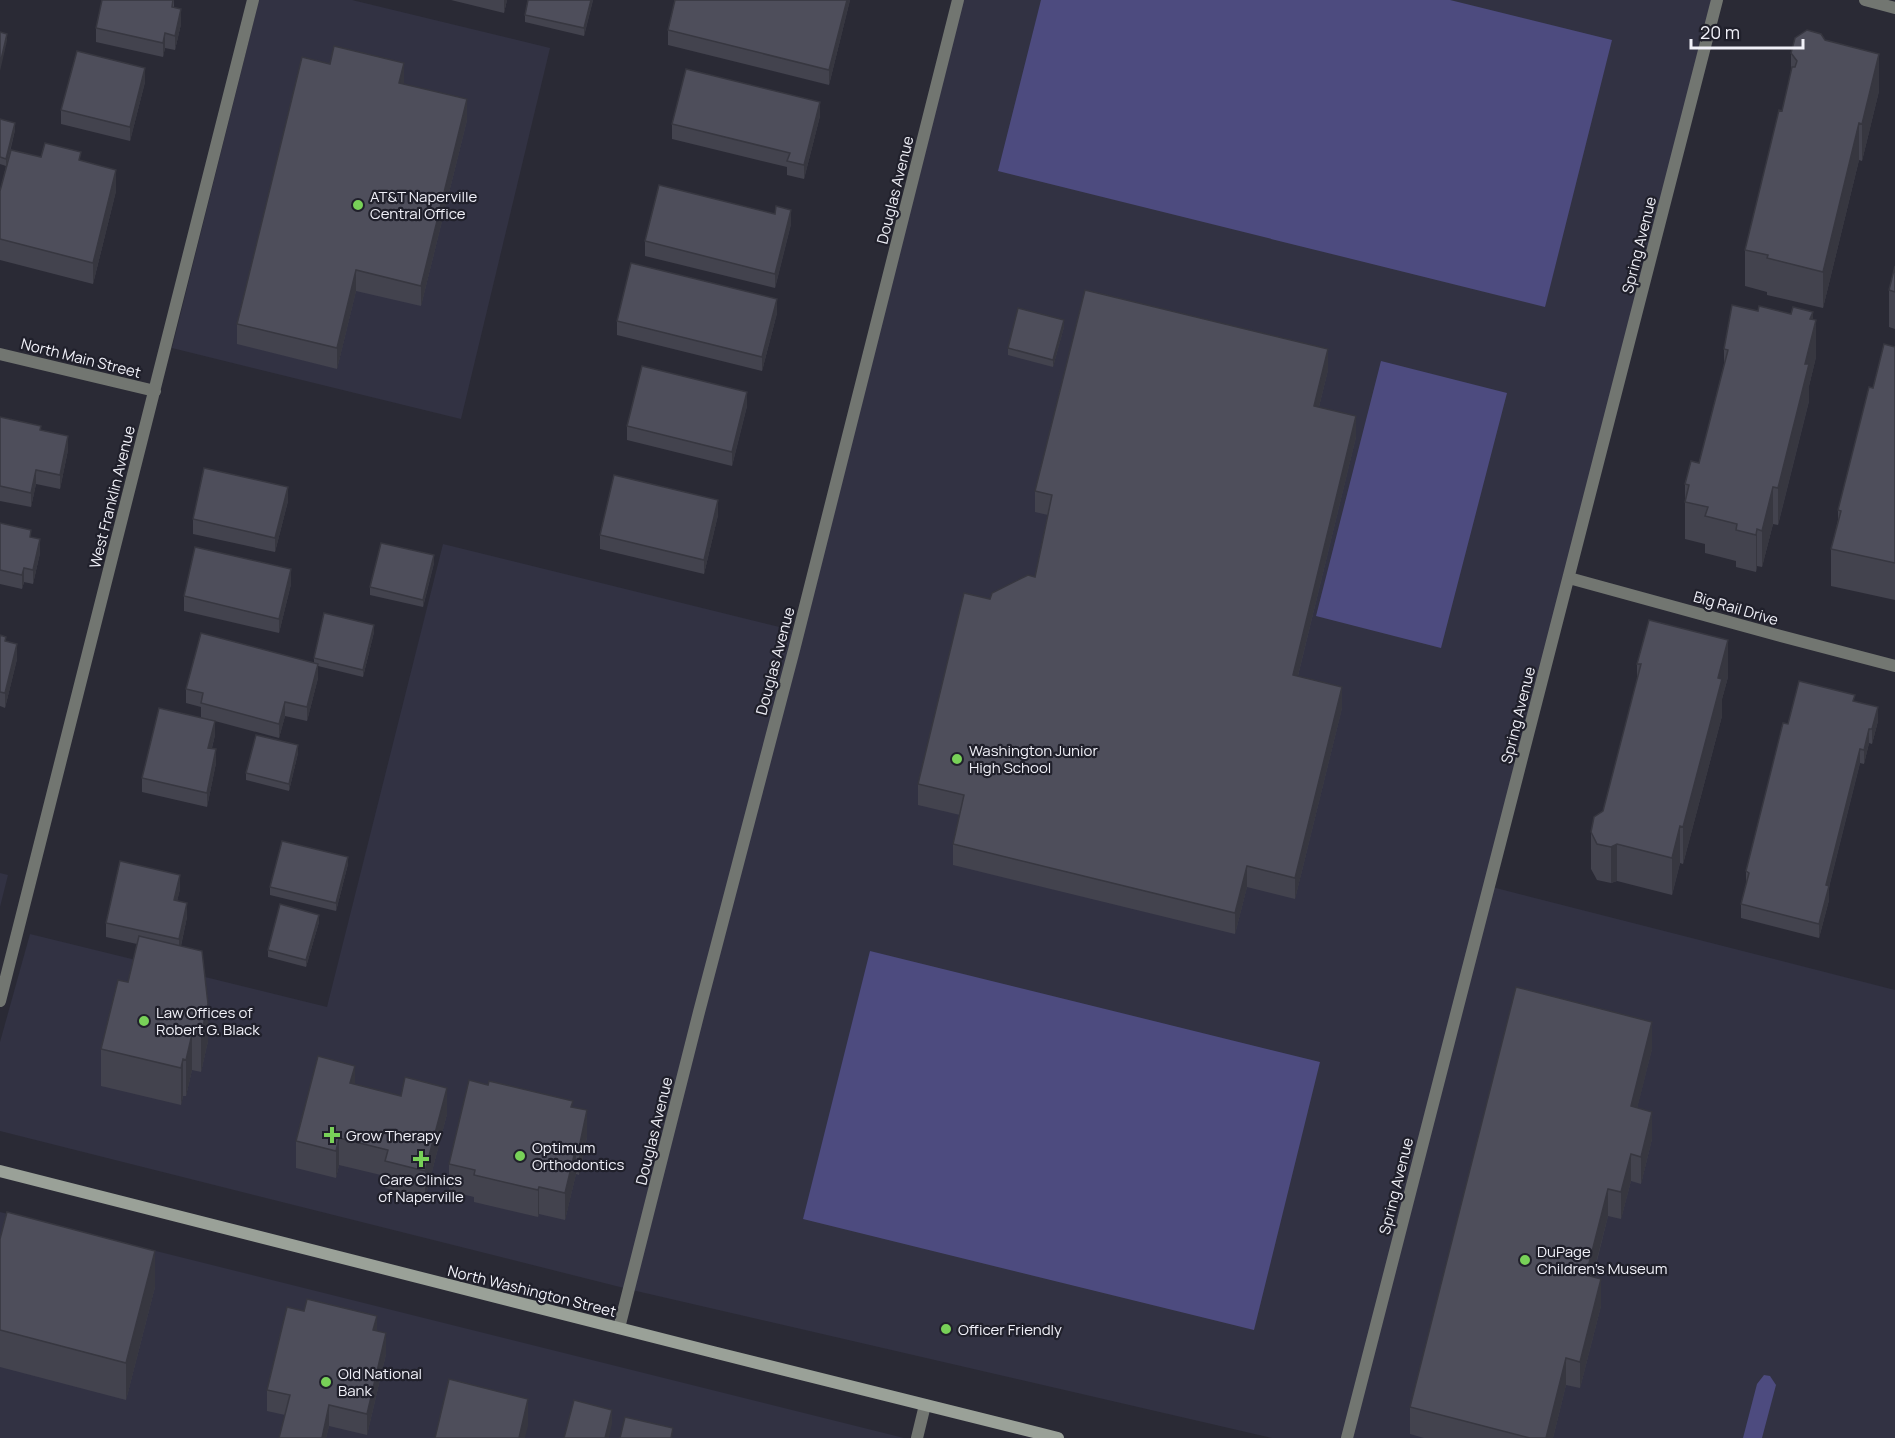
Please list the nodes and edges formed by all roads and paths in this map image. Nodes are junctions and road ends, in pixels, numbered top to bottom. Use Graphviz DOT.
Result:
graph roads {
  1 [pos="253,0"];
  2 [pos="958,0"];
  3 [pos="1718,0"];
  4 [pos="1865,0"];
  5 [pos="1895,8"];
  6 [pos="0,354"];
  7 [pos="155,391"];
  8 [pos="1569,578"];
  9 [pos="1895,666"];
  10 [pos="0,1001"];
  11 [pos="0,1171"];
  12 [pos="619,1328"];
  13 [pos="925,1405"];
  14 [pos="917,1438"];
  15 [pos="1058,1438"];
  16 [pos="1347,1438"];
  1 -- 7 [label="street, West Franklin Avenue"];
  2 -- 12 [label="street, Douglas Avenue"];
  3 -- 8 [label="street, Spring Avenue"];
  4 -- 5 [label="street"];
  6 -- 7 [label="street, North Main Street"];
  7 -- 10 [label="street, West Franklin Avenue"];
  8 -- 9 [label="street, Big Rail Drive"];
  8 -- 16 [label="street, Spring Avenue"];
  11 -- 12 [label="main road, North Washington Street"];
  12 -- 13 [label="main road, North Washington Street"];
  13 -- 14 [label="street"];
  13 -- 15 [label="main road, North Washington Street"];
}
